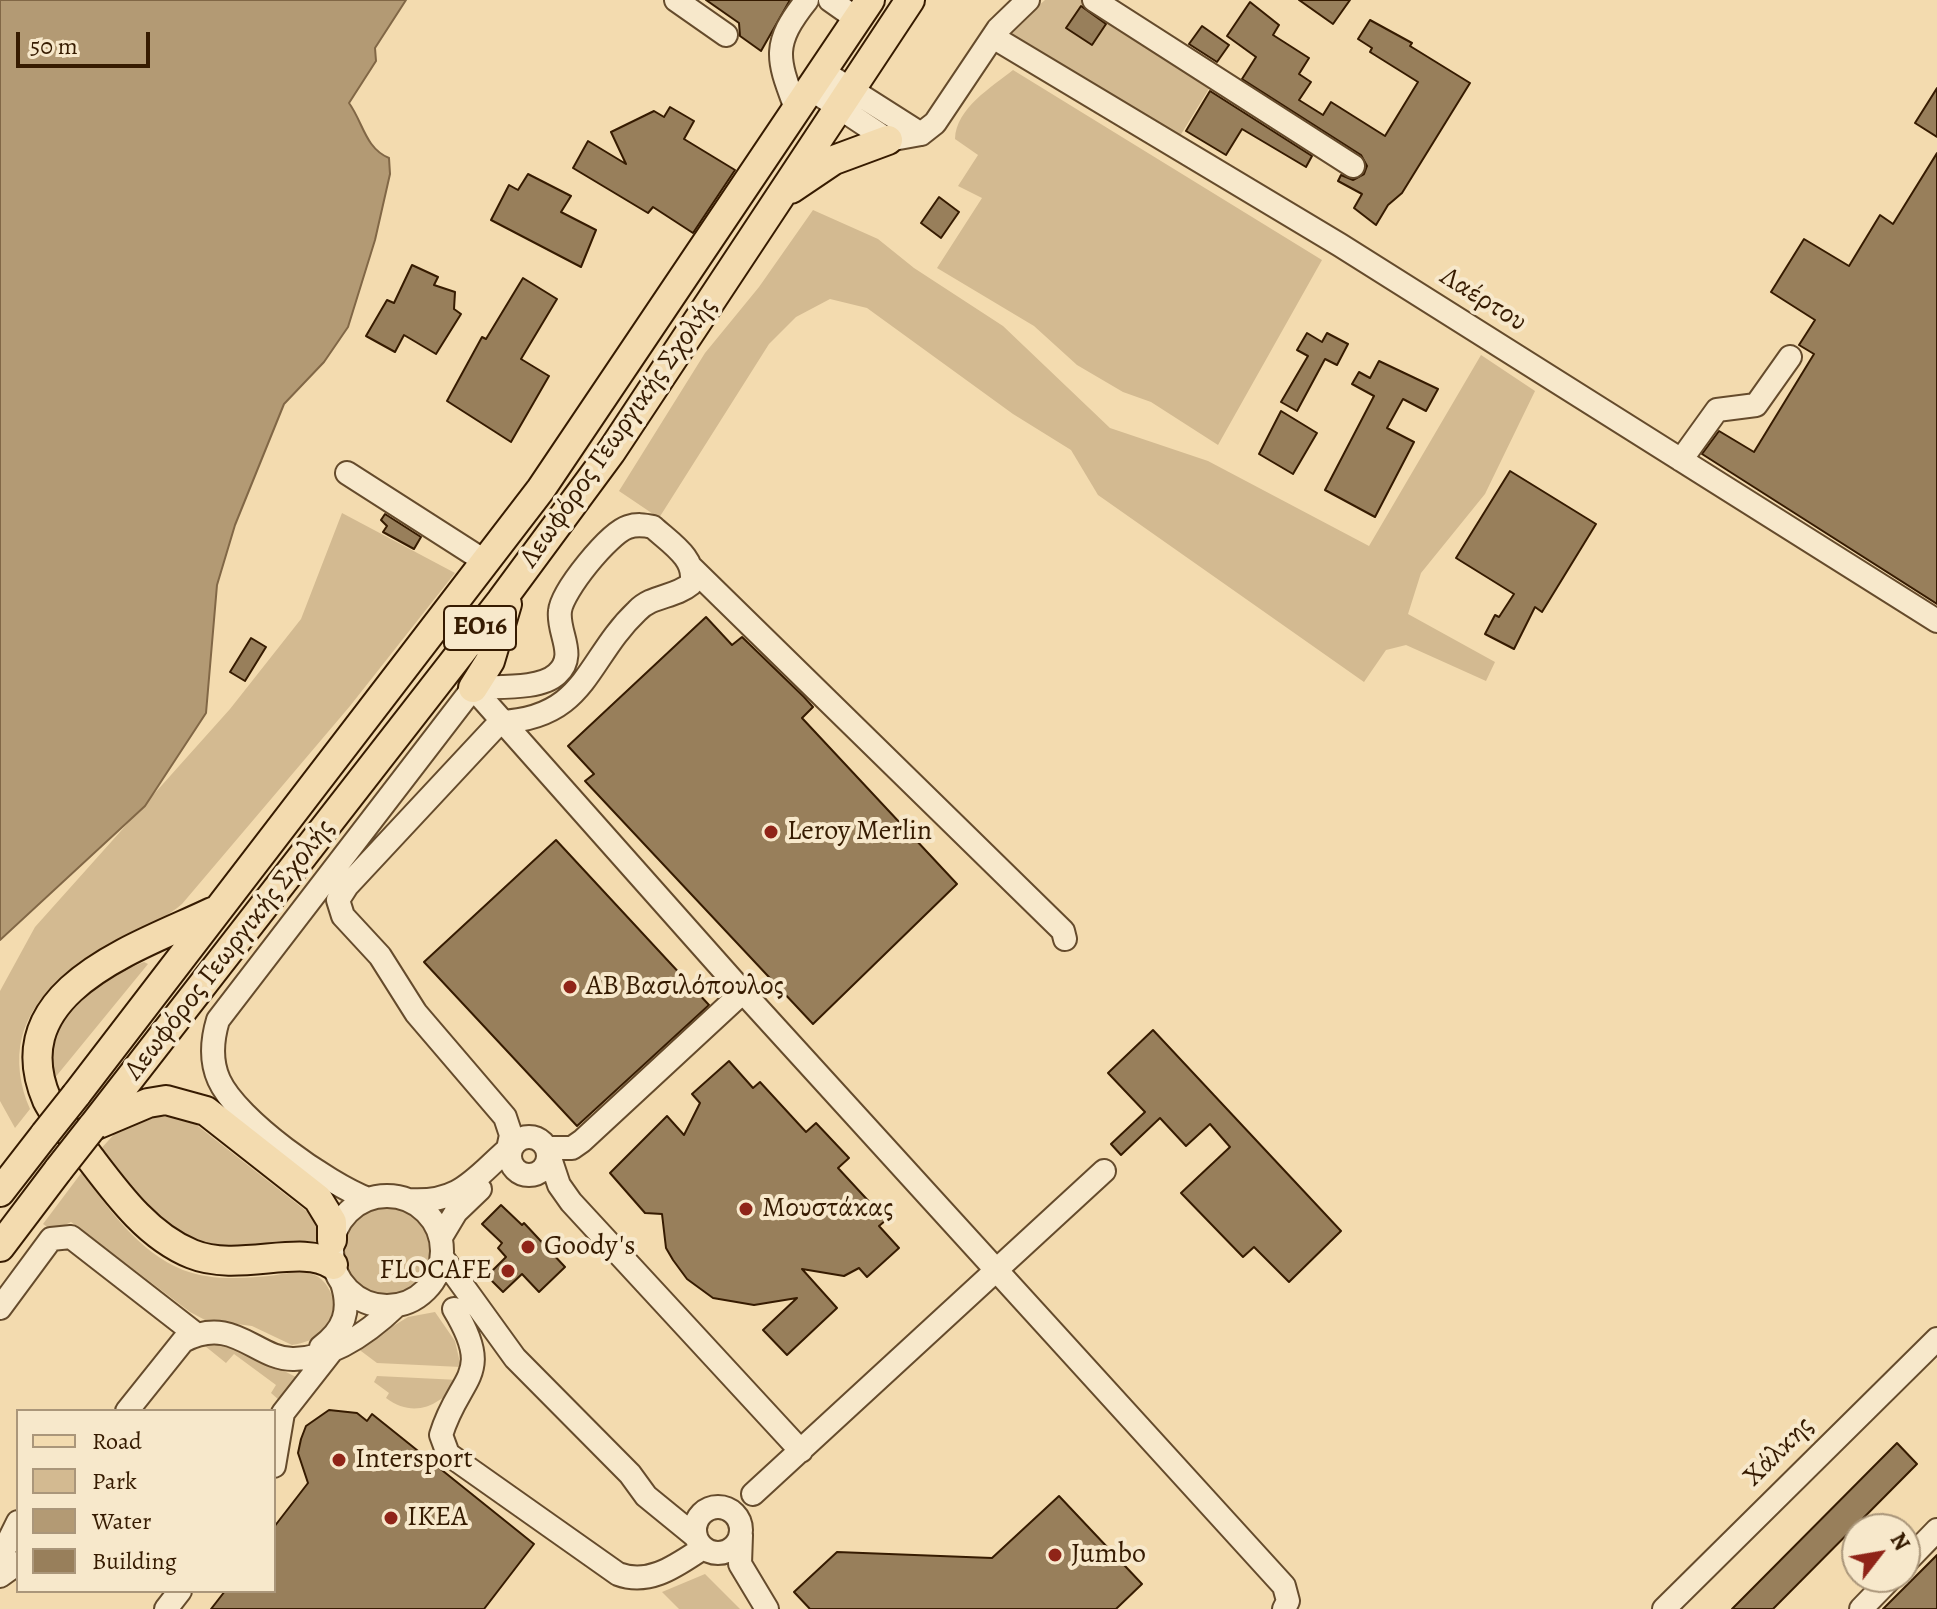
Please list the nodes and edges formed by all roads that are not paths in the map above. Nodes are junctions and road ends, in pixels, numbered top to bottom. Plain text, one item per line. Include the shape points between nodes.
1 (676, 0) edge
2 (807, 0) edge
3 (830, 0) edge
4 (910, 0) edge
5 (1028, 0) edge
6 (1094, 0) edge
7 (864, 10) edge
8 (726, 35) dead end
9 (993, 37) junction
10 (810, 91) junction
11 (844, 98) junction
12 (921, 134) junction
13 (888, 140) junction
14 (1353, 166) dead end
15 (780, 197) junction
16 (1790, 357) dead end
17 (1681, 460) junction
18 (347, 473) dead end
19 (486, 562) junction
20 (692, 568) junction
21 (519, 577) junction
22 (1937, 621) edge
23 (473, 688) junction
24 (500, 722) junction
25 (217, 910) junction
26 (1065, 939) dead end
27 (743, 992) junction
28 (494, 1103) junction
29 (92, 1127) junction
30 (544, 1147) junction
31 (512, 1154) junction
32 (1104, 1171) dead end
33 (0, 1192) edge
34 (368, 1199) junction
35 (408, 1200) junction
36 (0, 1247) edge
37 (441, 1247) junction
38 (336, 1263) junction
39 (995, 1269) junction
40 (406, 1302) junction
41 (0, 1308) edge
42 (454, 1309) junction
43 (197, 1335) junction
44 (1937, 1339) edge
45 (334, 1348) junction
46 (310, 1355) junction
47 (515, 1358) junction
48 (129, 1409) edge
49 (801, 1451) junction
50 (276, 1454) edge
51 (630, 1474) junction
52 (729, 1517) junction
53 (16, 1526) edge
54 (1937, 1530) edge
55 (705, 1545) junction
56 (1921, 1546) edge
57 (0, 1558) edge
58 (178, 1593) edge
59 (1876, 1593) edge
60 (166, 1609) edge
61 (767, 1609) edge
62 (1284, 1609) edge
63 (1664, 1609) edge
64 (1861, 1609) edge

1 - 8 street
2 - 10 street via 779,46 780,70
3 - 7 street
4 - 11 main road, Λεωφόρος Γεωργικής Σχολής / ΕΟ16
5 - 9 street
6 - 14 street
7 - 10 main road, Λεωφόρος Γεωργικής Σχολής / ΕΟ16
9 - 12 street via 935,123
9 - 17 street, Λαέρτου via 1340,245
10 - 11 street
10 - 19 main road, Λεωφόρος Γεωργικής Σχολής / ΕΟ16 via 604,399
11 - 12 street
11 - 13 street
11 - 15 main road, Λεωφόρος Γεωργικής Σχολής / ΕΟ16
12 - 13 street
13 - 15 main road via 834,160
15 - 21 main road, Λεωφόρος Γεωργικής Σχολής / ΕΟ16 via 611,452
16 - 17 street via 1756,405 1717,410
17 - 22 street, Λαέρτου
18 - 19 street
19 - 25 main road, Λεωφόρος Γεωργικής Σχολής / ΕΟ16
20 - 23 street via 653,527 617,533 559,609 567,649 561,671 550,680
20 - 24 street via 691,584 650,600 635,612 592,673 562,702 528,721
20 - 26 street via 1063,931
21 - 23 main road via 490,661
21 - 29 main road, Λεωφόρος Γεωργικής Σχολής / ΕΟ16
23 - 24 street
23 - 34 street via 218,1020 212,1038 219,1080 239,1107 324,1178
24 - 27 street
24 - 28 street via 338,900 343,916 380,956 416,1013
25 - 33 main road, Λεωφόρος Γεωργικής Σχολής / ΕΟ16, bridge
25 - 38 main road via 88,973 57,999 37,1045 45,1094 155,1234 223,1262 315,1255
27 - 30 street via 582,1141 572,1148
27 - 39 street
28 - 30 street via 514,1112
28 - 31 street via 510,1129
29 - 36 main road, ΕΟ16, bridge
29 - 38 main road via 166,1100 206,1111 318,1199 332,1222
30 - 31 street via 524,1137
30 - 31 street via 540,1172 527,1175
30 - 49 street via 571,1202
31 - 35 street via 445,1199
31 - 37 street via 456,1212
32 - 39 street
34 - 35 street via 382,1195
34 - 38 street via 345,1214
35 - 37 street via 429,1215
37 - 40 street via 428,1289
37 - 47 street
38 - 40 street via 372,1305
38 - 46 street via 346,1297 345,1321
39 - 49 street
39 - 62 street via 1284,1586
40 - 42 street via 433,1300
40 - 45 street
41 - 43 street via 51,1239 71,1237
42 - 47 street
42 - 55 street via 468,1332 474,1363 441,1435 448,1454 629,1578 652,1577
43 - 46 street via 228,1334 294,1359
43 - 48 street via 183,1341
44 - 63 street, Χάλκης
45 - 46 street
45 - 50 street via 283,1413
47 - 51 street
49 - 52 street
51 - 52 street via 675,1504
51 - 55 street via 646,1496
52 - 55 street via 734,1547
52 - 55 street via 700,1515
52 - 61 street via 740,1564
53 - 57 street
54 - 56 street
55 - 61 street via 738,1586
58 - 60 street
59 - 64 street

